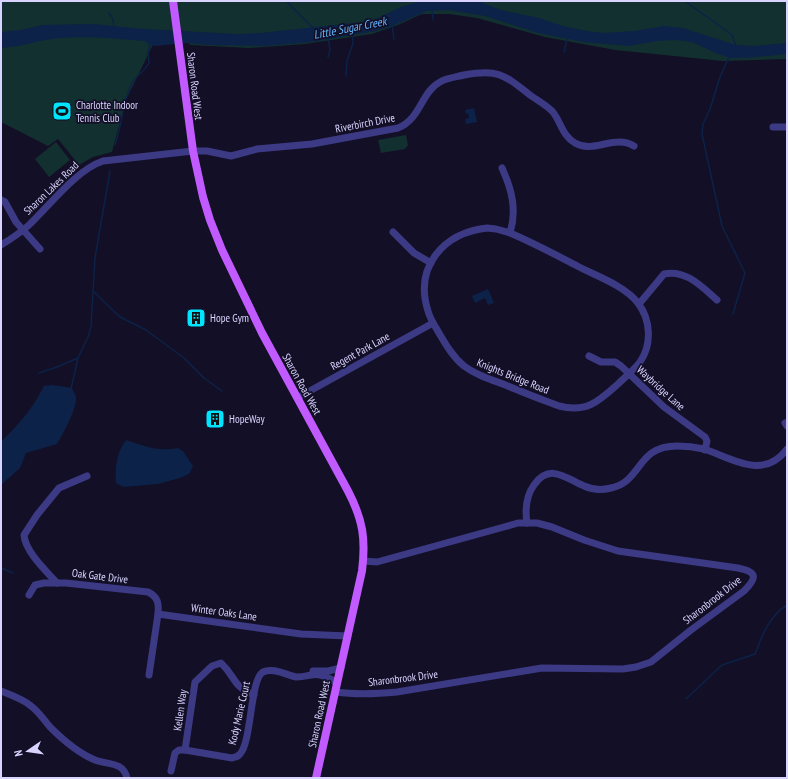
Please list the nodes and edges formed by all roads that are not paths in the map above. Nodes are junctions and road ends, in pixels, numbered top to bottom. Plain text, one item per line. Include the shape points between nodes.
1 (173, 1) edge
2 (773, 127) dead end
3 (787, 127) edge
4 (634, 146) dead end
5 (192, 151) junction
6 (502, 168) dead end
7 (1, 200) edge
8 (23, 230) junction
9 (393, 232) dead end
10 (510, 233) junction
11 (1, 245) edge
12 (40, 249) dead end
13 (431, 263) junction
14 (717, 300) dead end
15 (639, 304) junction
16 (433, 324) junction
17 (589, 356) dead end
18 (629, 373) junction
19 (297, 398) junction
20 (787, 449) edge
21 (705, 450) junction
22 (87, 476) dead end
23 (527, 522) junction
24 (364, 561) junction
25 (57, 583) junction
26 (29, 595) dead end
27 (158, 614) junction
28 (348, 636) junction
29 (341, 668) junction
30 (319, 673) junction
31 (149, 675) dead end
32 (337, 683) junction
33 (1, 691) edge
34 (336, 692) junction
35 (254, 695) junction
36 (185, 750) junction
37 (171, 771) dead end
38 (127, 778) edge
39 (316, 778) edge

1 - 5 main road, Sharon Road West
2 - 3 street
4 - 5 street, Riverbirch Drive via 620,141 589,146 578,144 564,132 548,108 510,80 484,72 439,82 408,123 398,128 312,144 257,149 231,156
5 - 8 street, Sharon Lakes Road via 103,161 91,166
5 - 19 main road, Sharon Road West via 203,197 222,250
6 - 10 street via 513,201 514,216
7 - 8 street via 5,202
8 - 11 street, Sharon Lakes Road
8 - 12 street
9 - 13 street via 414,253
10 - 13 street, Knights Bridge Road via 487,228 464,233 443,246
10 - 15 street, Knights Bridge Road via 624,290
13 - 16 street, Knights Bridge Road via 427,272 425,292
14 - 15 street via 687,276 670,273 664,274
15 - 18 street, Knights Bridge Road via 648,324 648,339 644,355
16 - 18 street, Knights Bridge Road via 449,350 471,371 559,406 575,409 591,405
16 - 19 street, Regent Park Lane
17 - 18 street, Waybridge Lane via 602,362 615,362
18 - 21 street, Waybridge Lane via 674,415 705,437
19 - 24 main road, Sharon Road West via 354,503 361,522
20 - 21 street via 779,458 760,465 736,462
21 - 23 street via 690,446 659,449 644,459 628,481 603,490 591,488 559,474 544,475 530,492 526,507
22 - 25 street via 59,488 24,535 31,553
23 - 24 street, Sharonbrook Drive via 377,562
23 - 34 street, Sharonbrook Drive via 547,525 618,551 749,570 753,574 753,581 744,591 656,659 636,667 542,668 397,692
24 - 28 main road, Sharon Road West
25 - 26 street, Oak Gate Drive via 35,586
25 - 27 street, Oak Gate Drive via 148,592 157,599
27 - 28 street, Winter Oaks Lane via 301,634
27 - 31 street
28 - 29 main road, Sharon Road West
29 - 30 street, Kody Marie Court
29 - 32 main road, Sharon Road West
30 - 32 street, Kody Marie Court
30 - 35 street, Kody Marie Court via 300,677 274,671 264,672 259,677
32 - 34 main road, Sharon Road West
33 - 38 street via 30,705 58,734 87,756 120,766
34 - 39 main road, Sharon Road West
35 - 36 street, Kody Marie Court via 241,754 232,758
35 - 36 street, Kellen Way via 237,685 221,663 212,666 195,682
36 - 37 street via 175,753

